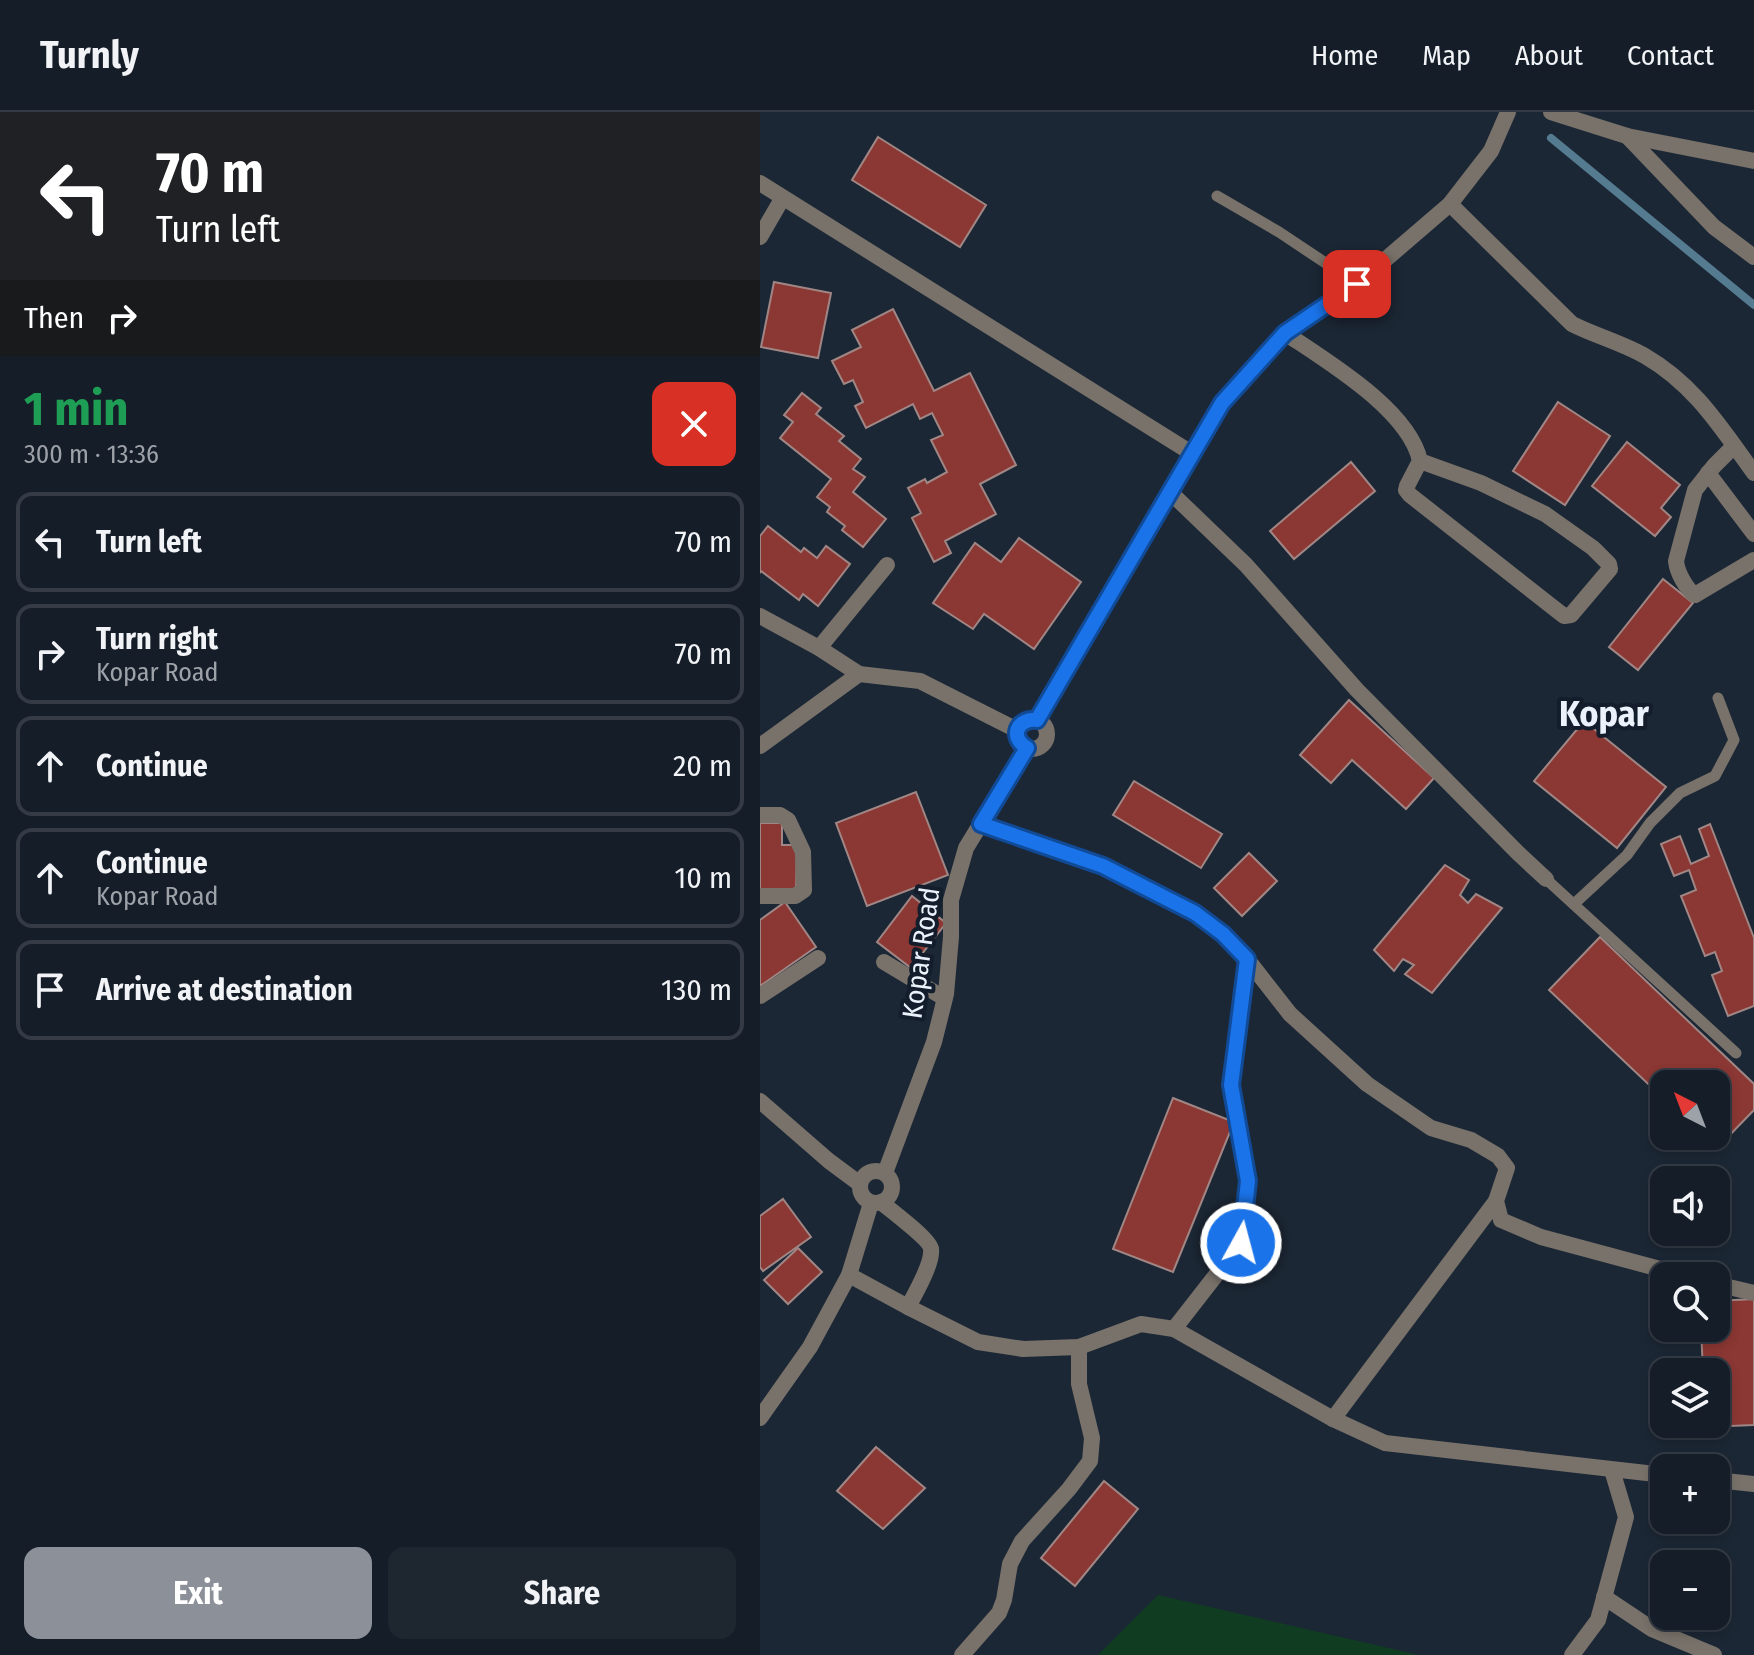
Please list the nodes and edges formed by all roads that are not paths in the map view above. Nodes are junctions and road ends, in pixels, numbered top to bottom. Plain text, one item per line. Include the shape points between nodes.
1 (1508, 112) edge
2 (1551, 112) edge
3 (1627, 136) junction
4 (1754, 161) edge
5 (760, 183) edge
6 (1217, 196) dead end
7 (782, 199) junction
8 (1450, 204) junction
9 (760, 237) edge
10 (1754, 257) edge
11 (1357, 284) junction
12 (1285, 333) junction
13 (1734, 446) junction
14 (1193, 454) junction
15 (1420, 461) junction
16 (1708, 473) junction
17 (1754, 473) edge
18 (1171, 493) junction
19 (1754, 534) edge
20 (1754, 560) edge
21 (887, 565) dead end
22 (760, 616) edge
23 (819, 648) junction
24 (859, 674) junction
25 (1718, 698) dead end
26 (1037, 720) junction
27 (1017, 730) junction
28 (760, 746) edge
29 (1027, 748) junction
30 (760, 815) edge
31 (981, 824) junction
32 (1546, 879) joint
33 (760, 896) edge
34 (1574, 904) junction
35 (818, 958) dead end
36 (1247, 959) junction
37 (884, 962) dead end
38 (760, 996) edge
39 (944, 998) junction
40 (1736, 1053) dead end
41 (760, 1101) edge
42 (885, 1173) junction
43 (860, 1184) junction
44 (1496, 1201) junction
45 (876, 1202) junction
46 (1650, 1266) edge
47 (849, 1275) junction
48 (1730, 1287) edge
49 (1754, 1293) edge
50 (908, 1307) junction
51 (1174, 1329) junction
52 (1079, 1347) junction
53 (760, 1418) edge
54 (1333, 1419) junction
55 (1612, 1470) junction
56 (1650, 1474) edge
57 (1730, 1481) edge
58 (1754, 1484) edge
59 (1604, 1597) junction
60 (962, 1655) edge
61 (1572, 1655) edge
62 (1714, 1655) edge

1 - 8 street via 1491,151
2 - 3 street
3 - 4 street
3 - 10 street via 1714,227
5 - 7 street
6 - 11 lane
7 - 9 street
7 - 14 street
8 - 11 street
8 - 13 street via 1572,324 1620,343 1679,378
11 - 12 street
12 - 14 street via 1222,403
12 - 15 street via 1391,411 1417,447
13 - 16 street
13 - 17 street
14 - 18 street
15 - 15 street via 1407,486 1410,495 1564,616 1571,615 1610,569 1593,548 1545,514
16 - 19 street
16 - 20 street via 1693,495 1676,567 1695,595
18 - 26 street
18 - 32 street
21 - 23 street
22 - 23 street
23 - 24 street
24 - 27 street via 920,681
24 - 28 street
25 - 34 lane via 1734,740 1715,776 1680,793 1627,855
26 - 27 street via 1028,720
26 - 29 street via 1047,731 1045,741
27 - 29 street via 1020,744
29 - 31 street, Kopar Road
30 - 33 street via 788,820 803,852 804,884 795,896
31 - 36 street via 1103,866 1182,906 1223,934
31 - 39 street, Kopar Road via 966,848 951,900
32 - 34 lane
34 - 40 lane
35 - 38 street
36 - 44 street via 1290,1014 1367,1084 1431,1128 1471,1140 1498,1156 1507,1168
36 - 51 street via 1231,1085 1248,1181 1241,1243
37 - 39 street
39 - 42 street, Kopar Road via 934,1042
41 - 43 street
42 - 43 street via 870,1172
42 - 45 street via 890,1196
43 - 45 street via 862,1196
44 - 46 street via 1501,1220 1541,1237
44 - 54 street
45 - 47 street
45 - 50 street via 926,1239 931,1249
47 - 50 street
47 - 53 street via 810,1347
48 - 49 street
50 - 52 street via 978,1342 1023,1349
51 - 52 street via 1141,1324
51 - 54 street
52 - 60 street via 1079,1384 1092,1438 1090,1461 1022,1541 1010,1564 999,1613
54 - 55 street via 1385,1443
55 - 56 street
55 - 59 street via 1626,1517
57 - 58 street
59 - 61 street via 1598,1620
59 - 62 street via 1652,1629

